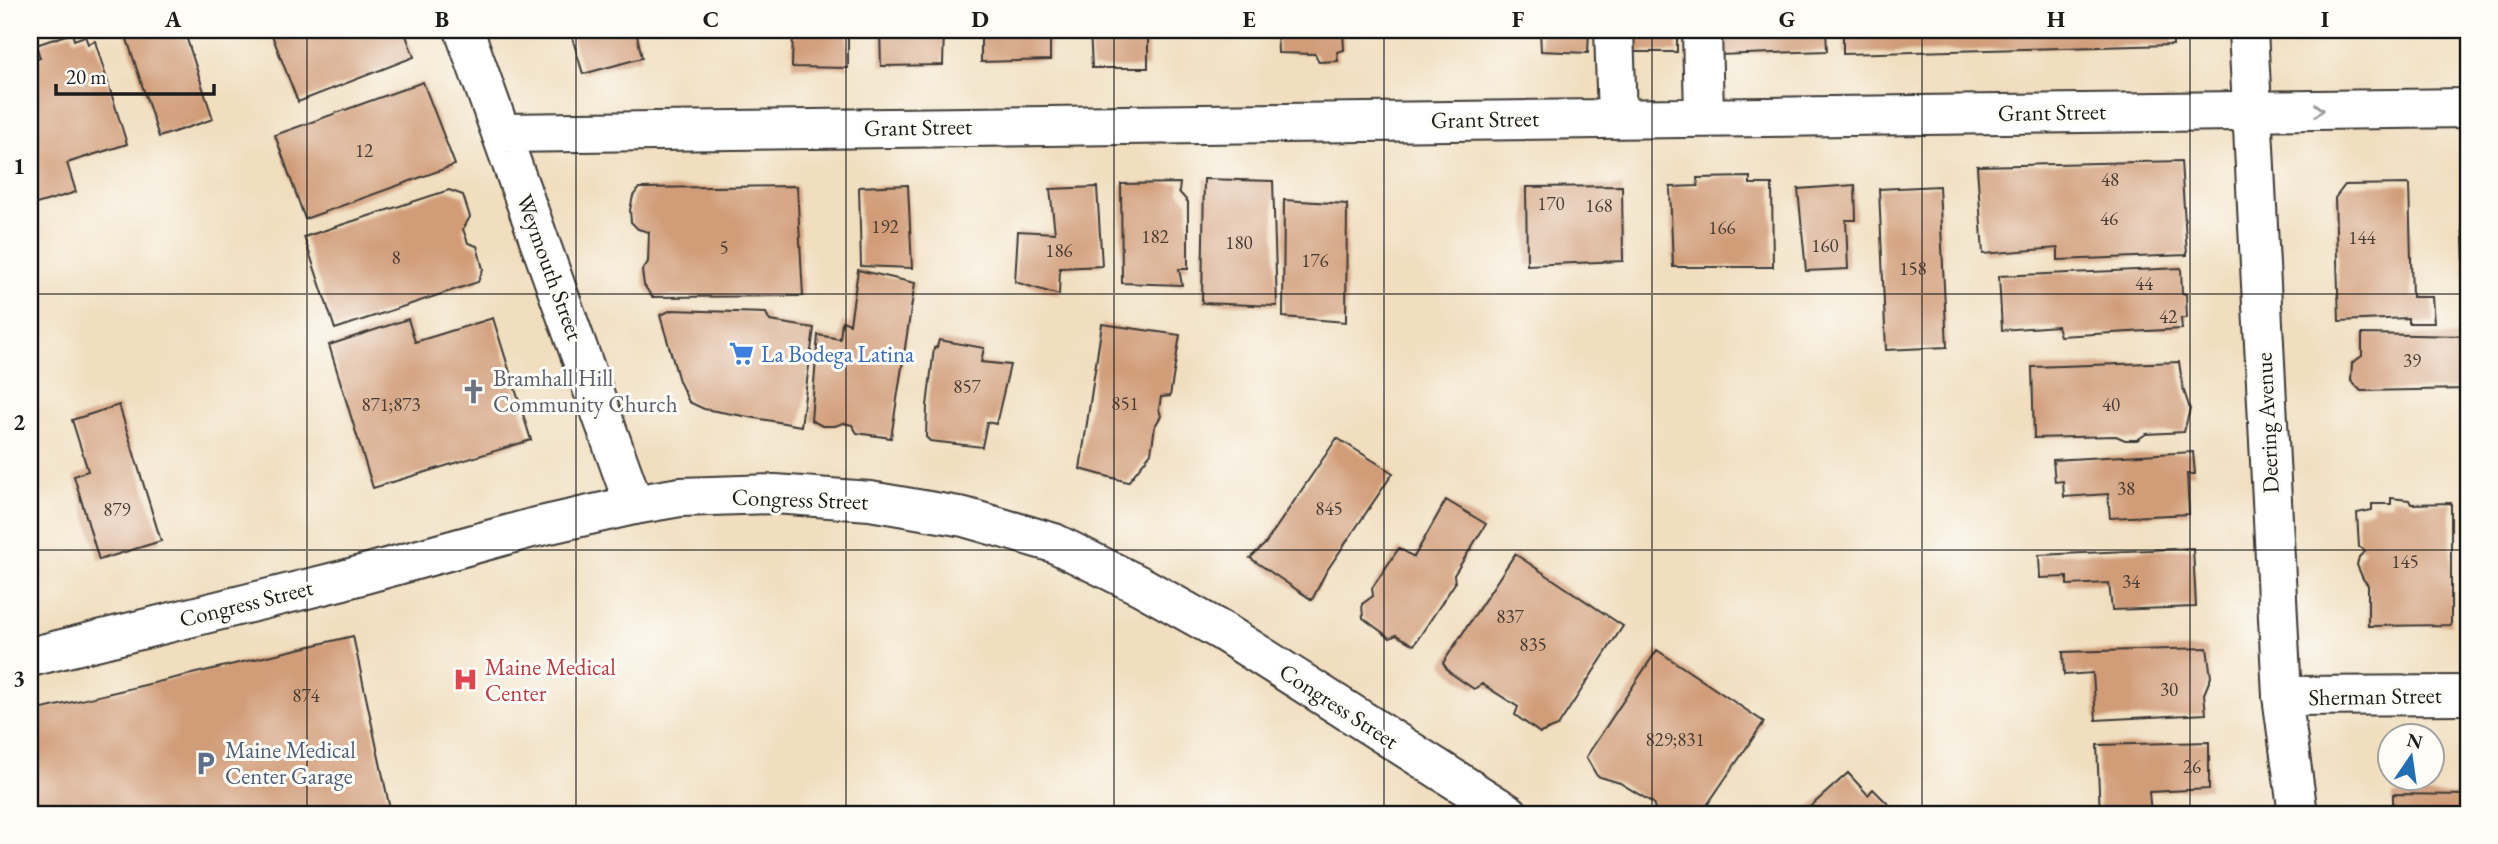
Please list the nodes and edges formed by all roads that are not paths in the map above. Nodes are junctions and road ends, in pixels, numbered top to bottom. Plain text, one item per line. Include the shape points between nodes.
1 (464, 30) edge
2 (1614, 30) edge
3 (1702, 30) edge
4 (2248, 30) edge
5 (2468, 108) edge
6 (2251, 111) junction
7 (1704, 116) junction
8 (1617, 117) junction
9 (502, 132) junction
10 (634, 505) junction
11 (30, 657) edge
12 (2468, 695) edge
13 (2282, 696) junction
14 (1508, 814) edge
15 (2298, 814) edge

1 - 9 street, Weymouth Street
2 - 8 street
3 - 7 street
4 - 6 street, Deering Avenue
6 -> 5 street, Grant Street
6 - 7 street, Grant Street
6 - 13 street, Deering Avenue
7 - 8 street, Grant Street
8 - 9 street, Grant Street
9 - 10 street, Weymouth Street
10 - 11 street, Congress Street via 532,527
10 - 14 street, Congress Street via 680,497 775,494 870,501 964,517 1054,543 1225,633
12 - 13 street, Sherman Street
13 - 15 street, Deering Avenue

